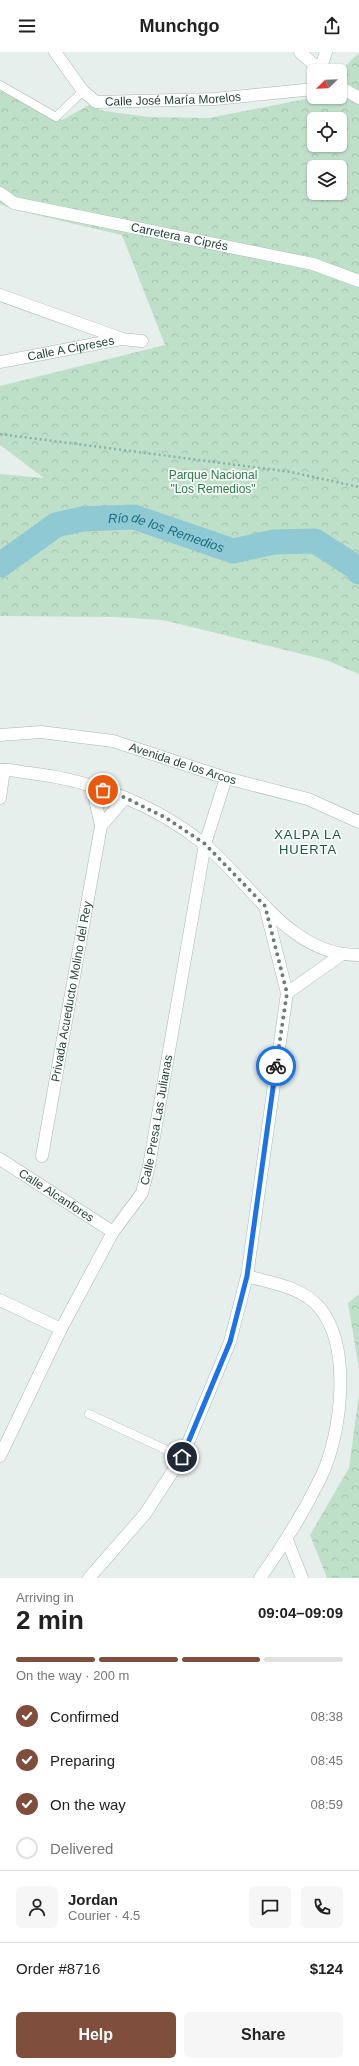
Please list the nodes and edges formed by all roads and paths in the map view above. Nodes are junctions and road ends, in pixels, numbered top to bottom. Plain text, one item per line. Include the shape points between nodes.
1 (55, 52) edge
2 (300, 52) edge
3 (326, 52) edge
4 (314, 64) edge
5 (323, 64) edge
6 (0, 85) edge
7 (307, 90) edge
8 (83, 91) junction
9 (347, 91) edge
10 (359, 98) edge
11 (0, 194) edge
12 (359, 281) edge
13 (0, 295) edge
14 (121, 339) junction
15 (142, 341) dead end
16 (0, 362) edge
17 (0, 434) edge
18 (359, 487) edge
19 (0, 735) edge
20 (2, 770) edge
21 (226, 778) junction
22 (92, 786) junction
23 (0, 798) edge
24 (126, 798) junction
25 (359, 822) edge
26 (101, 826) junction
27 (205, 844) junction
28 (265, 906) junction
29 (341, 955) junction
30 (359, 955) edge
31 (287, 993) junction
32 (42, 1156) dead end
33 (0, 1159) edge
34 (113, 1232) junction
35 (247, 1276) junction
36 (0, 1300) edge
37 (61, 1329) junction
38 (89, 1414) dead end
39 (0, 1456) edge
40 (182, 1457) junction
41 (287, 1540) junction
42 (89, 1578) edge
43 (260, 1578) edge
44 (302, 1578) edge

1 - 8 street, Calle José María Morelos
2 - 4 street
3 - 5 street
6 - 8 lane via 56,117
7 - 8 street, Calle José María Morelos via 215,99 96,102
9 - 10 street
11 - 12 street, Carretera a Ciprés via 14,203 313,264
13 - 14 street
14 - 15 street, Calle A Cipreses
14 - 16 street, Calle A Cipreses
17 - 18 path via 291,472
19 - 21 street, Avenida de los Arcos via 41,732 113,741
20 - 22 street via 46,774
20 - 23 street
21 - 25 street, Avenida de los Arcos via 308,799
21 - 27 street, Calle Presa Las Julianas
22 - 24 street
22 - 26 street, Privada Acueducto Molino del Rey
24 - 26 street
24 - 27 street via 166,818
26 - 32 street, Privada Acueducto Molino del Rey
27 - 28 street
27 - 34 street, Calle Presa Las Julianas via 149,1166 142,1193
28 - 29 street via 305,940
28 - 31 street
29 - 30 street
29 - 31 street
31 - 35 street
33 - 34 street, Calle Alcanfores
34 - 37 street, Calle Presa Las Julianas
35 - 40 street via 230,1342
35 - 41 street via 297,1291 318,1307 332,1330 340,1357 340,1393 335,1432 322,1475
36 - 37 street
37 - 39 street, Calle Presa Las Julianas
38 - 40 lane
40 - 42 street via 145,1514
41 - 43 street
41 - 44 street

